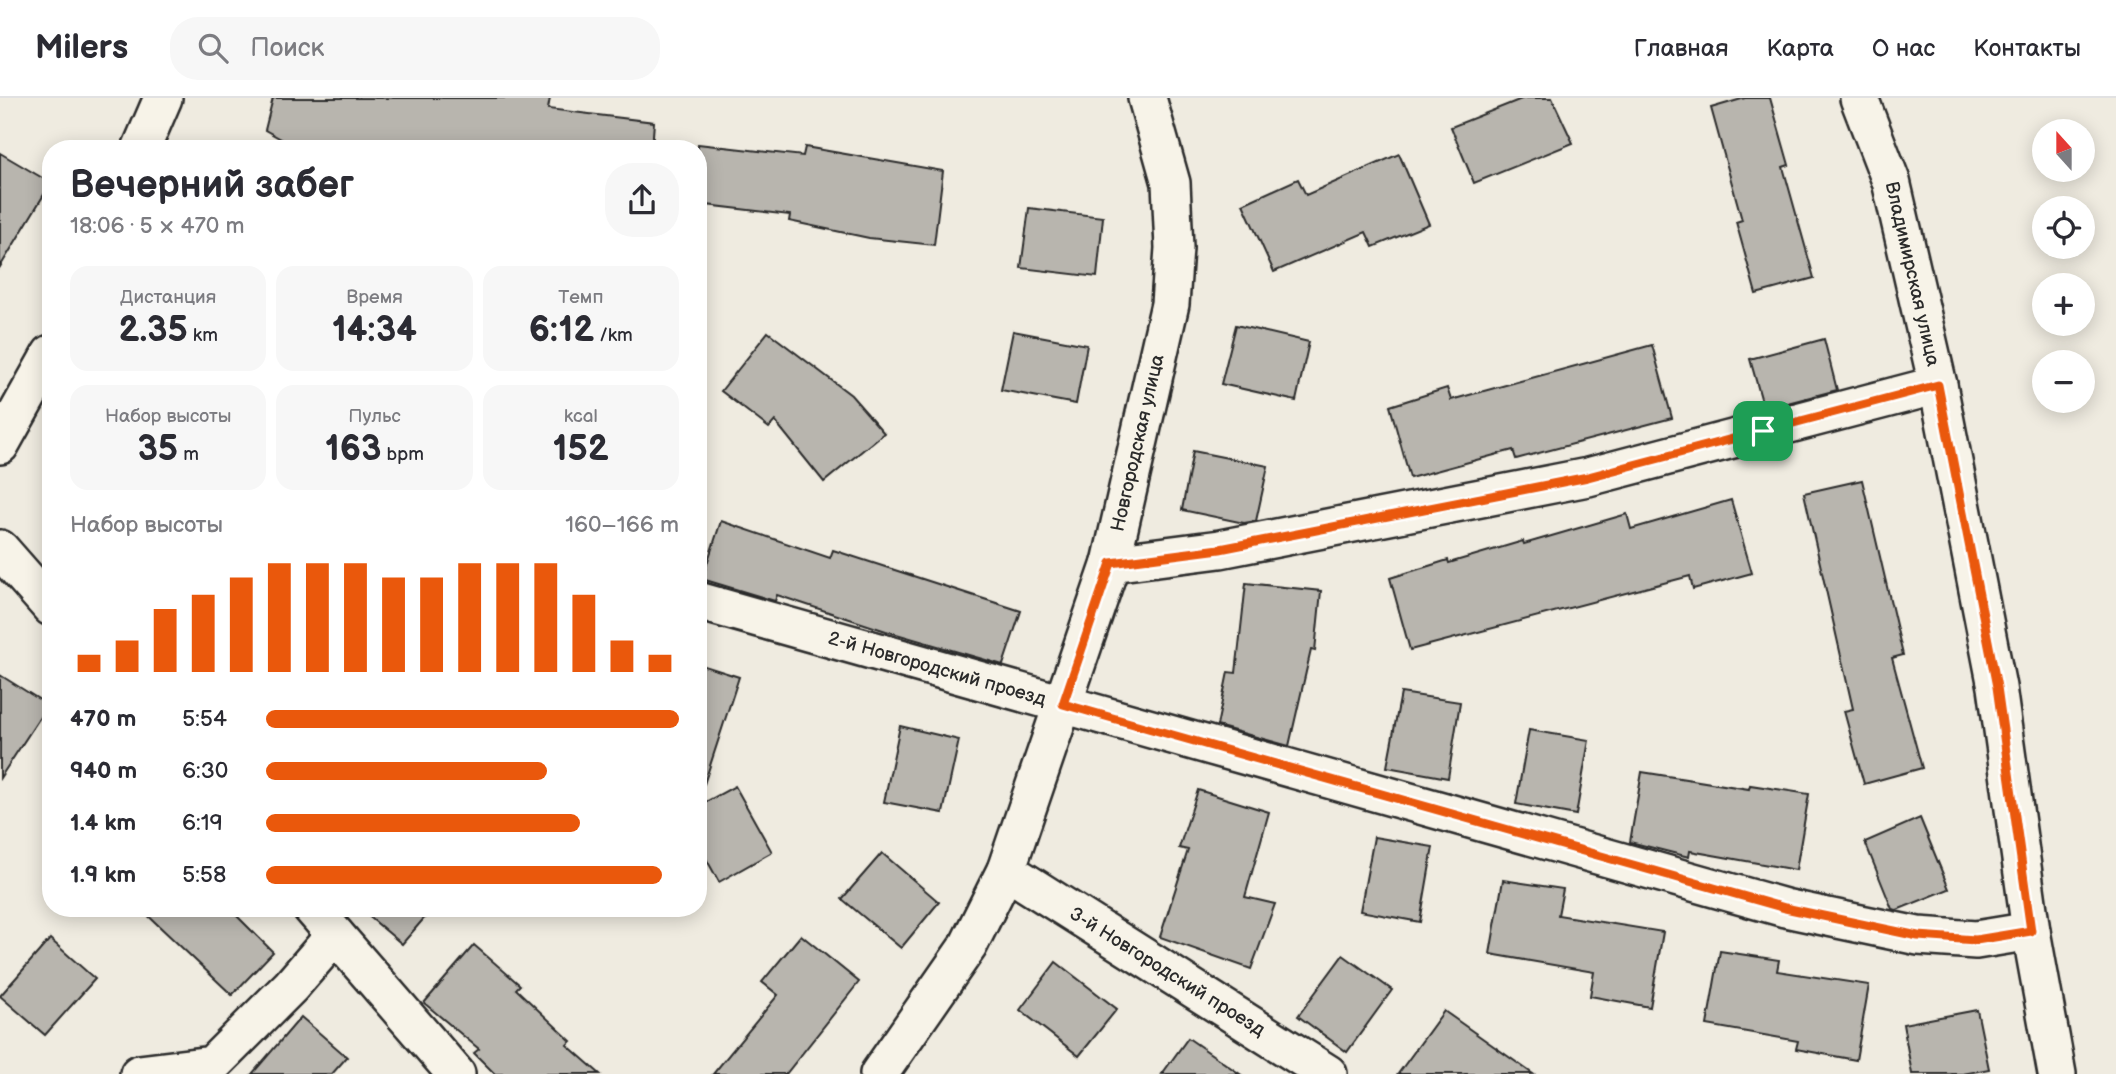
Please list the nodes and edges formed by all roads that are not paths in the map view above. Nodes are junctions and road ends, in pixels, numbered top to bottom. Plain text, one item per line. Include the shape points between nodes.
1 (163, 98) edge
2 (1147, 98) edge
3 (1859, 98) edge
4 (145, 140) edge
5 (42, 378) edge
6 (1938, 385) junction
7 (0, 445) edge
8 (0, 549) edge
9 (1111, 563) junction
10 (42, 597) edge
11 (707, 604) edge
12 (1063, 704) junction
13 (1006, 870) junction
14 (324, 922) edge
15 (2031, 931) junction
16 (139, 1074) edge
17 (456, 1074) edge
18 (879, 1074) edge
19 (1328, 1074) edge
20 (2056, 1074) edge

1 - 4 street
2 - 9 street, Новгородская улица via 1171,183 1174,248 1170,304
3 - 6 street, Владимирская улица via 1891,181
5 - 7 street
6 - 9 street via 1588,477 1220,549
6 - 15 street, Владимирская улица via 1997,687
8 - 10 street
9 - 12 street, Новгородская улица
11 - 12 street, 2-й Новгородский проезд
12 - 13 street, Новгородская улица
12 - 15 street, 2-й Новгородский проезд via 1785,908 1918,936 1976,940
13 - 18 street, Новгородская улица via 968,946
13 - 19 street, 3-й Новгородский проезд
14 - 16 street via 291,986 212,1065
14 - 17 street
15 - 20 street, Владимирская улица

